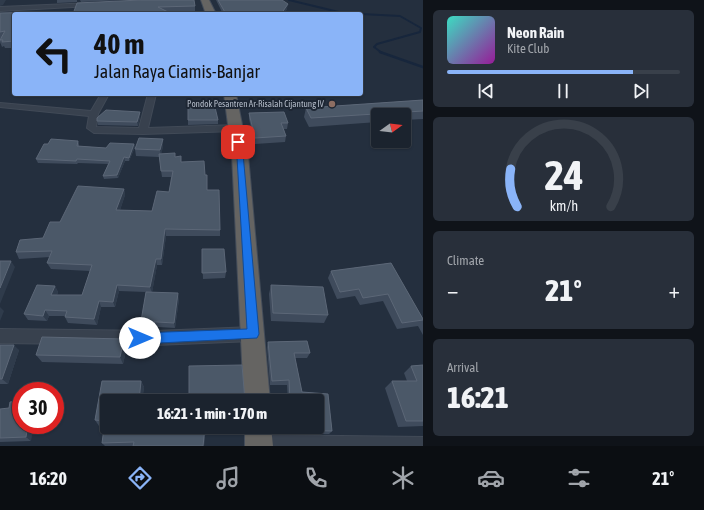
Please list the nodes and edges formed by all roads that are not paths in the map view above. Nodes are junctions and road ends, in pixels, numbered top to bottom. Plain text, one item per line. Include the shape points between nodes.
1 (8, 0) edge
2 (205, 0) edge
3 (98, 4) edge
4 (0, 9) edge
5 (210, 12) edge
6 (104, 96) edge
7 (152, 96) edge
8 (230, 96) edge
9 (0, 105) edge
10 (94, 114) junction
11 (237, 128) junction
12 (143, 131) junction
13 (253, 334) junction
14 (0, 336) edge
15 (257, 394) edge
16 (259, 439) edge
17 (423, 445) edge

1 - 4 street
2 - 5 highway
3 - 4 street
6 - 10 street
7 - 12 street
8 - 11 highway
9 - 10 street
10 - 12 street via 91,128 94,130
11 - 12 street
11 - 13 highway
13 - 14 street via 155,338
13 - 15 highway
16 - 17 street

